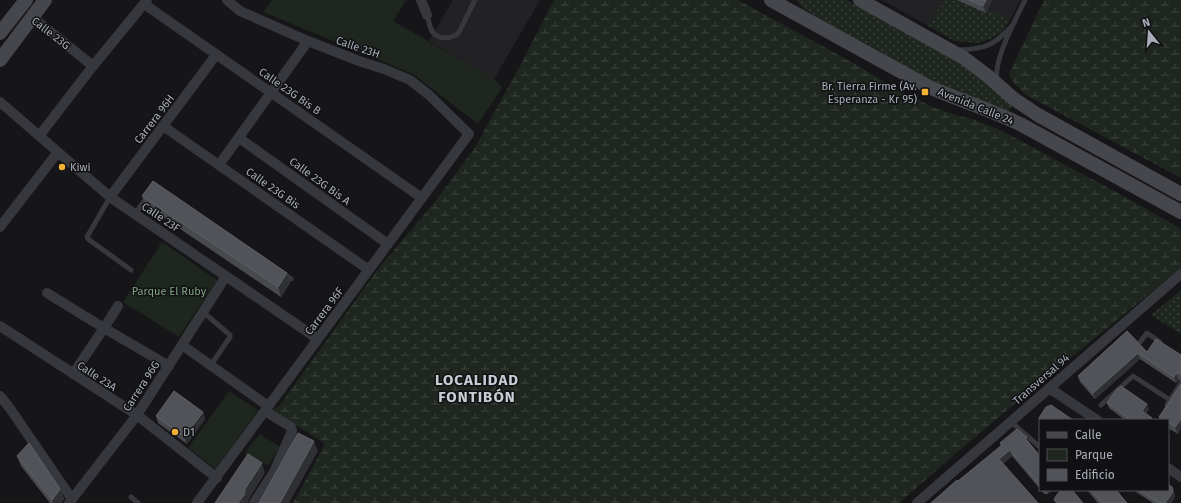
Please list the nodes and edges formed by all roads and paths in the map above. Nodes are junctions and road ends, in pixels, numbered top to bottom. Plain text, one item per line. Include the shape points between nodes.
1 (45, 0) edge
2 (421, 0) edge
3 (475, 0) edge
4 (771, 0) edge
5 (791, 0) edge
6 (860, 0) edge
7 (1026, 0) edge
8 (228, 1) edge
9 (146, 2) edge
10 (18, 3) edge
11 (427, 15) joint
12 (32, 17) junction
13 (801, 17) junction
14 (1013, 25) junction
15 (0, 33) edge
16 (308, 42) junction
17 (952, 50) junction
18 (216, 55) junction
19 (0, 60) edge
20 (93, 66) junction
21 (998, 85) junction
22 (271, 93) junction
23 (0, 102) edge
24 (163, 126) junction
25 (469, 134) joint
26 (40, 136) junction
27 (239, 138) junction
28 (58, 152) junction
29 (219, 165) junction
30 (152, 190) edge
31 (1181, 194) edge
32 (110, 197) junction
33 (422, 198) junction
34 (1181, 212) edge
35 (135, 214) junction
36 (0, 226) edge
37 (388, 244) junction
38 (131, 270) dead end
39 (278, 270) edge
40 (369, 270) junction
41 (1181, 274) edge
42 (226, 276) junction
43 (291, 279) dead end
44 (47, 293) dead end
45 (118, 306) dead end
46 (203, 312) junction
47 (104, 328) junction
48 (1, 331) edge
49 (318, 339) junction
50 (1140, 342) edge
51 (1164, 344) edge
52 (182, 345) junction
53 (211, 365) junction
54 (169, 366) junction
55 (73, 374) junction
56 (1181, 383) edge
57 (1049, 388) junction
58 (0, 396) edge
59 (1170, 400) junction
60 (1100, 405) dead end
61 (1166, 407) edge
62 (267, 408) junction
63 (137, 415) junction
64 (1096, 419) edge
65 (1011, 422) junction
66 (1039, 446) edge
67 (1169, 469) edge
68 (1181, 477) edge
69 (217, 478) junction
70 (131, 497) dead end
71 (71, 501) edge
72 (138, 503) edge
73 (197, 503) edge
74 (254, 503) edge
75 (917, 503) edge

1 - 12 main road
2 - 11 street
3 - 11 lane via 458,34 453,38 439,37 433,33
4 - 13 main road, Avenida Calle 24
5 - 13 main road
6 - 17 main road, Avenida Calle 24
7 - 14 lane
8 - 16 street, Calle 23H via 240,11
9 - 18 street, Calle 23G Bis B
9 - 20 street
10 - 12 main road, Calle 23G
10 - 15 main road
12 - 19 main road
12 - 20 street, Calle 23G
13 - 34 main road, Avenida Calle 24 via 929,87 1020,124
14 - 17 lane via 990,45
14 - 21 lane via 997,65
16 - 22 street
16 - 25 street, Calle 23H via 384,68 410,80
17 - 21 main road, Avenida Calle 24
18 - 22 street, Calle 23G Bis B
18 - 24 street, Carrera 96H
20 - 26 street
21 - 31 main road, Avenida Calle 24 via 1038,115
22 - 27 street
22 - 33 street, Calle 23G Bis B
23 - 26 street, Calle 23F
24 - 29 street, Calle 23G Bis
24 - 32 street, Carrera 96H
25 - 33 street, Carrera 96F
26 - 28 street, Calle 23F
27 - 29 street
27 - 37 street, Calle 23G Bis A
28 - 32 street, Calle 23F
28 - 36 street
29 - 40 street, Calle 23G Bis
30 - 35 lane
32 - 35 street, Calle 23F
32 - 38 lane via 87,237
33 - 37 street, Carrera 96F
35 - 42 street, Calle 23F
37 - 40 street, Carrera 96F
39 - 43 lane
40 - 49 street, Carrera 96F
41 - 57 street, Transversal 94
42 - 46 street, Carrera 96G
42 - 49 street, Calle 23F
44 - 47 street
45 - 47 street
46 - 52 street, Carrera 96G
46 - 53 lane via 230,335
47 - 54 street
47 - 55 street
48 - 55 street, Calle 23A
49 - 62 street, Carrera 96F
50 - 51 lane via 1147,333
52 - 53 street
52 - 54 street, Carrera 96G
53 - 62 street
54 - 63 street, Carrera 96G
55 - 63 street, Calle 23A
56 - 59 lane
57 - 64 street
57 - 65 street, Transversal 94
58 - 71 street
59 - 60 lane via 1133,376
59 - 61 lane
62 - 69 street, Carrera 96F
62 - 74 street via 291,427 292,431 274,472
63 - 69 street, Calle 23A
63 - 71 street, Carrera 96G
65 - 66 lane
65 - 75 street, Transversal 94
67 - 68 street
69 - 73 street, Carrera 96F
70 - 72 lane

